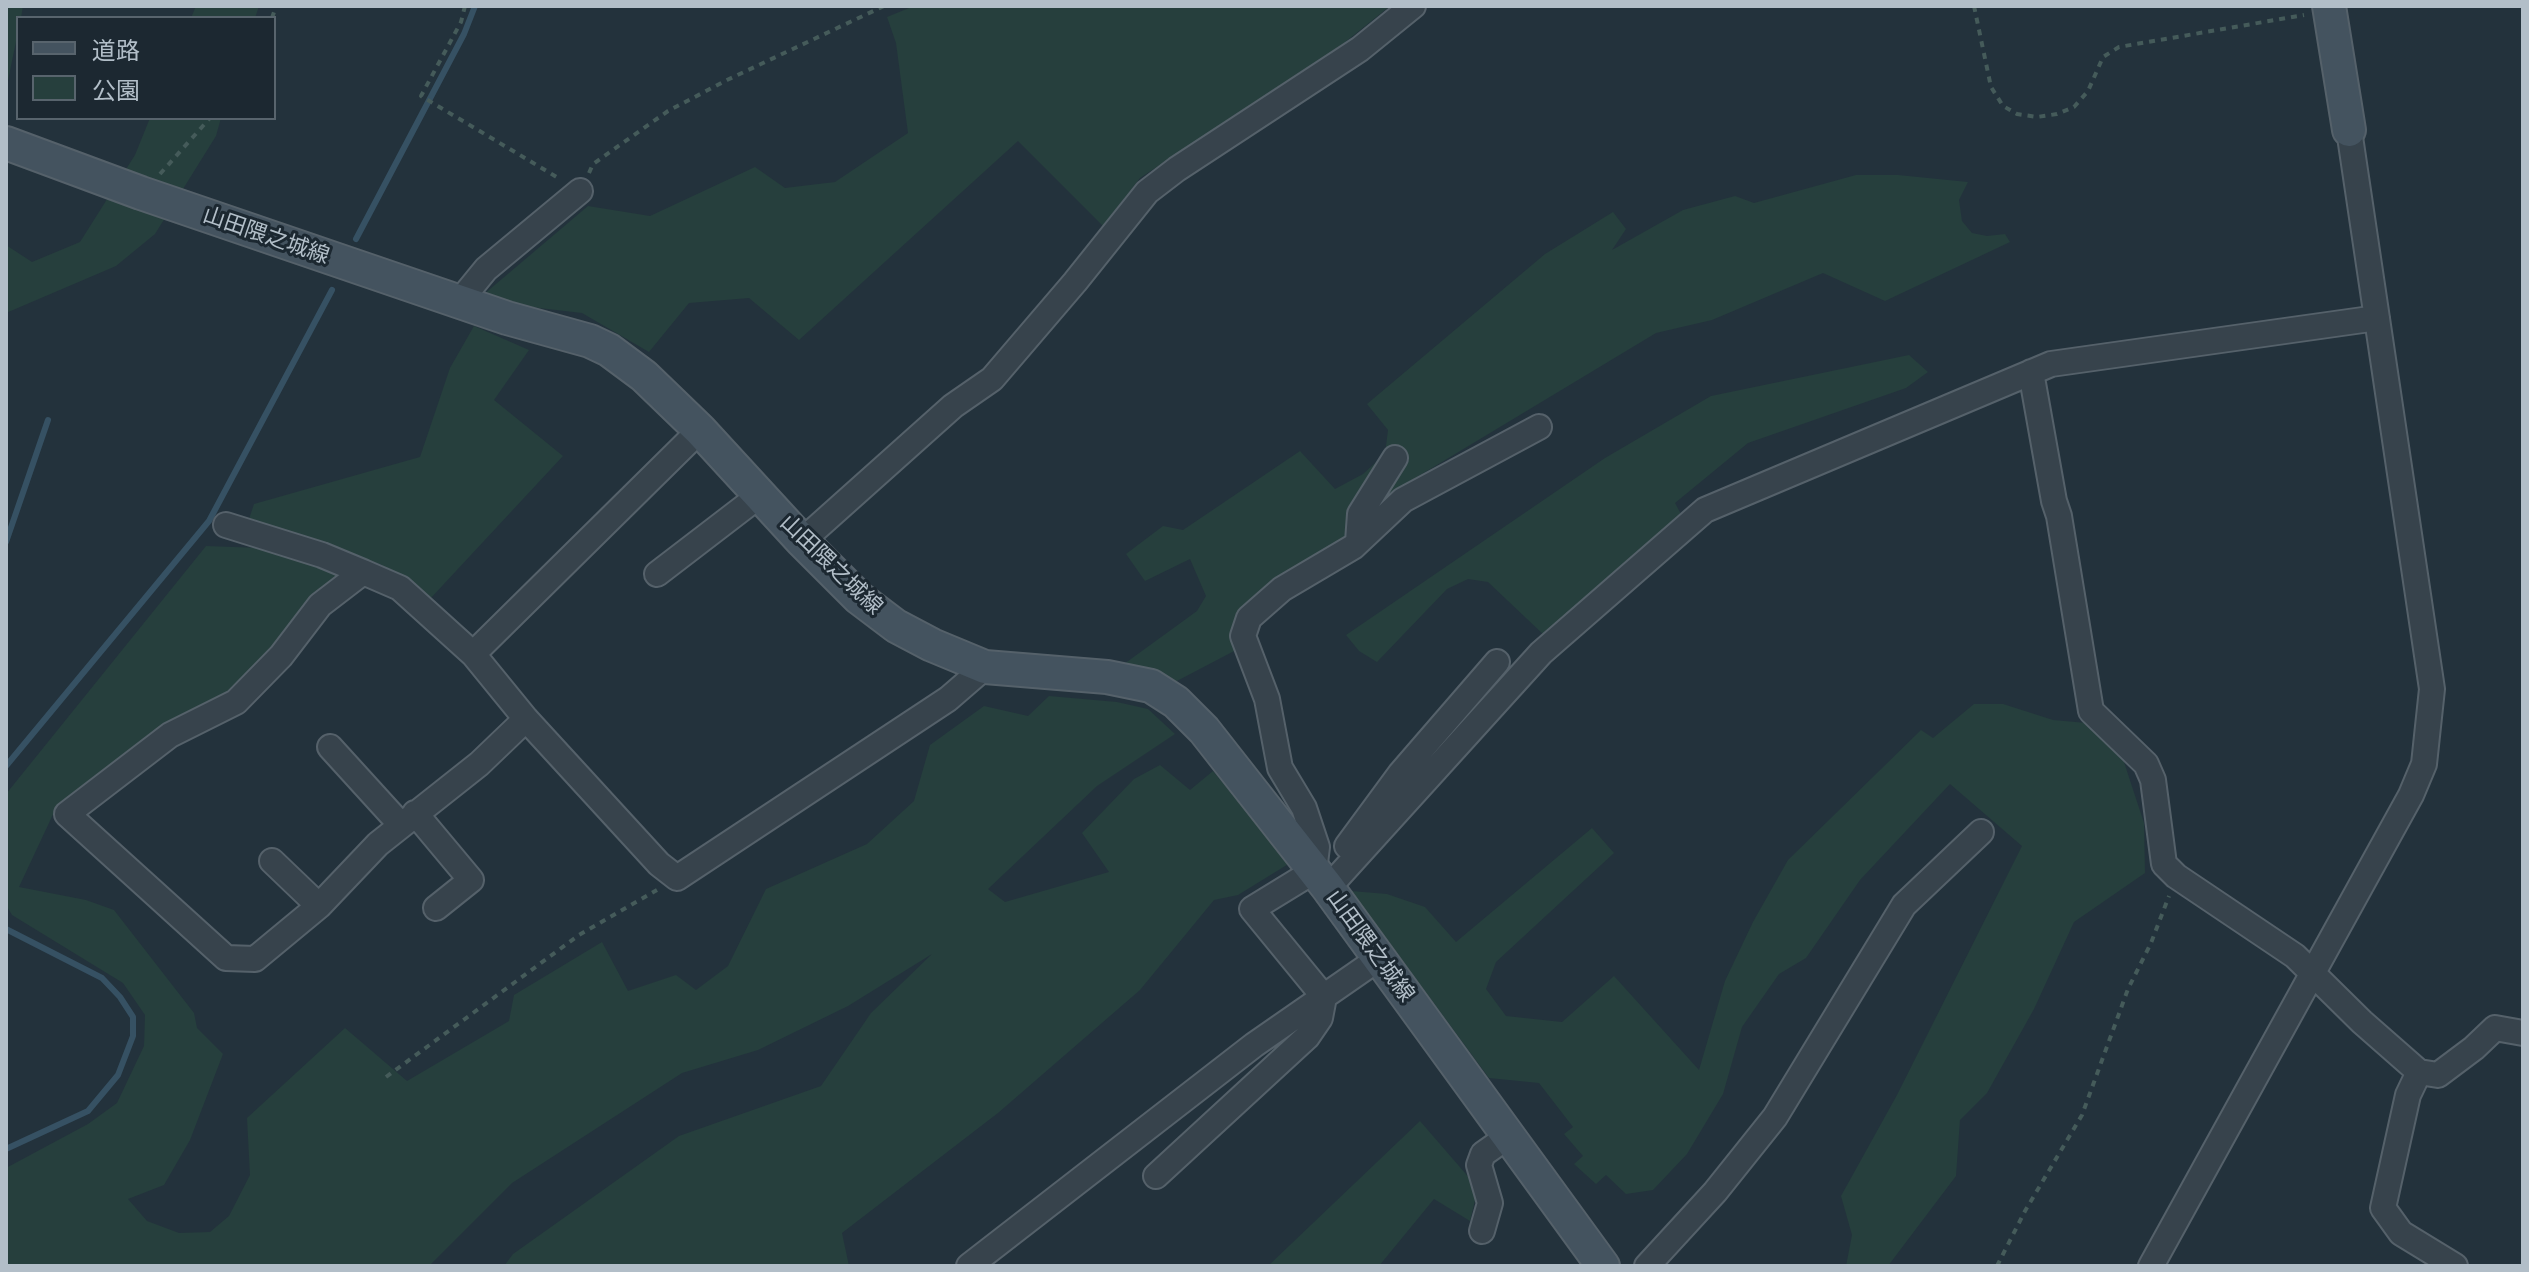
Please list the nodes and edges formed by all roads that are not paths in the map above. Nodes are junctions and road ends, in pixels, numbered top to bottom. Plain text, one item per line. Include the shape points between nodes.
1 (1413, 6) edge
2 (2329, 8) edge
3 (2349, 130) joint
4 (6, 143) edge
5 (580, 191) road end
6 (459, 302) junction
7 (2377, 318) junction
8 (2031, 372) junction
9 (1539, 427) dead end
10 (700, 430) junction
11 (1395, 458) dead end
12 (760, 495) junction
13 (226, 525) dead end
14 (802, 541) junction
15 (1358, 542) junction
16 (363, 572) junction
17 (657, 574) dead end
18 (473, 654) junction
19 (1497, 662) dead end
20 (985, 667) junction
21 (526, 719) junction
22 (330, 747) dead end
23 (408, 819) junction
24 (1981, 832) dead end
25 (272, 861) dead end
26 (1321, 879) junction
27 (319, 906) junction
28 (436, 908) dead end
29 (1378, 959) junction
30 (2311, 974) junction
31 (1324, 997) junction
32 (2523, 1033) edge
33 (2419, 1072) junction
34 (1510, 1135) junction
35 (1156, 1176) dead end
36 (1482, 1231) dead end
37 (969, 1266) edge
38 (1603, 1266) edge
39 (1647, 1266) edge
40 (2151, 1266) edge
41 (2455, 1266) edge

1 - 14 street via 1360,49 1147,192 992,379 953,406
2 - 3 main road
3 - 7 street
4 - 6 main road, 山田隈之城線
5 - 6 street via 486,269
6 - 10 main road, 山田隈之城線 via 609,350
7 - 8 street via 2051,364
7 - 30 street via 2432,689 2430,713 2424,764 2411,795
8 - 26 street via 1705,510 1541,653
8 - 30 street via 2091,711 2146,764 2153,780 2164,864 2295,956
9 - 15 street via 1403,500
10 - 12 main road, 山田隈之城線
10 - 18 street
11 - 15 street via 1360,514
12 - 14 main road, 山田隈之城線
12 - 17 street
13 - 16 street
14 - 20 main road, 山田隈之城線 via 859,598 896,626
15 - 26 street via 1282,589 1249,618 1243,636 1267,699 1280,768 1304,808 1317,847
16 - 18 street via 400,588
16 - 27 street via 320,605 236,702 170,735 67,814 226,958 255,959
18 - 21 street
19 - 26 street via 1400,774
20 - 21 street via 948,699 677,878
20 - 26 main road, 山田隈之城線 via 1151,686 1204,730
21 - 23 street
22 - 23 street
23 - 27 street
23 - 28 street via 471,880
24 - 39 street via 1904,905 1775,1117
25 - 27 street
26 - 29 main road, 山田隈之城線
26 - 31 street via 1252,909
29 - 31 street
29 - 34 main road, 山田隈之城線
30 - 33 street
30 - 40 street
31 - 35 street via 1320,1018 1307,1037
31 - 37 street via 1254,1045
32 - 33 street via 2495,1028 2438,1075
33 - 41 street via 2408,1095 2383,1208 2401,1233
34 - 36 street via 1483,1154 1479,1165 1490,1203
34 - 38 main road, 山田隈之城線

